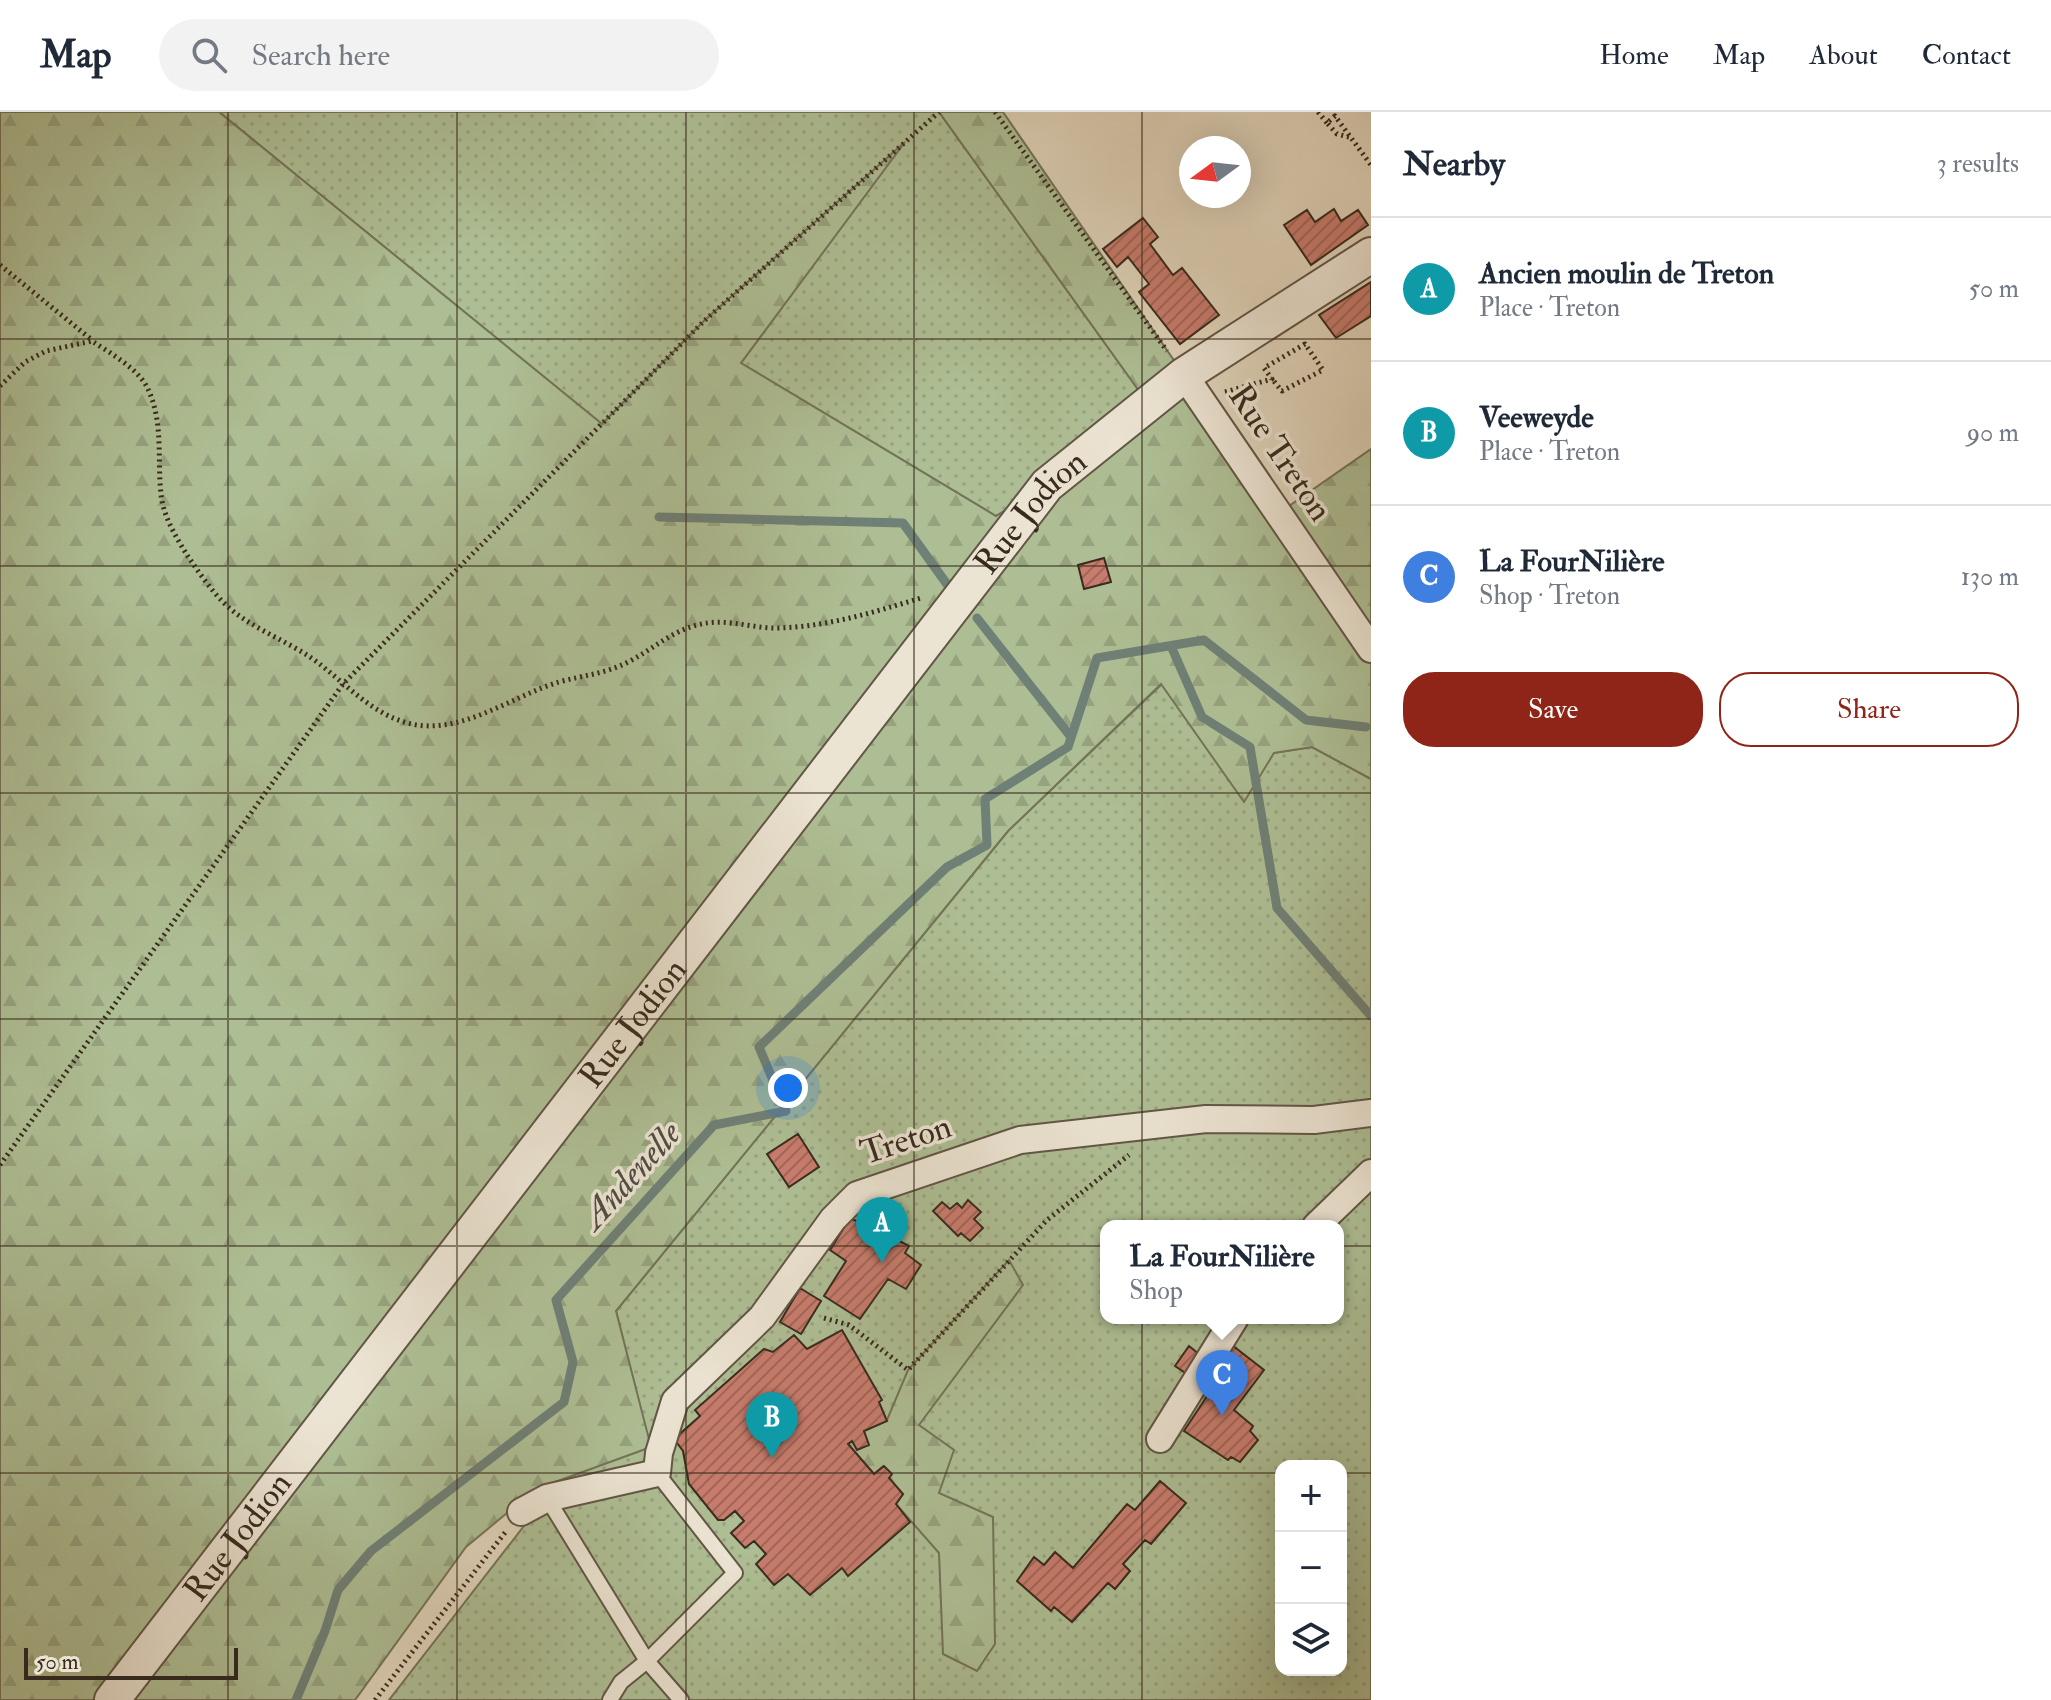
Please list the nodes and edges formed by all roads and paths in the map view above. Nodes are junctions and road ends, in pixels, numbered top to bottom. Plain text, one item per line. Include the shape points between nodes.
1 (939, 112) edge
2 (995, 112) edge
3 (1318, 112) edge
4 (1371, 165) edge
5 (1371, 255) edge
6 (0, 265) edge
7 (92, 341) junction
8 (1272, 379) junction
9 (0, 386) edge
10 (1193, 387) junction
11 (956, 604) junction
12 (1371, 649) edge
13 (343, 684) junction
14 (1371, 1113) edge
15 (1141, 1149) dead end
16 (0, 1165) edge
17 (1371, 1173) edge
18 (1322, 1220) edge
19 (824, 1318) dead end
20 (1231, 1324) edge
21 (1160, 1439) dead end
22 (657, 1473) junction
23 (547, 1498) junction
24 (521, 1512) joint
25 (647, 1661) junction
26 (112, 1700) edge
27 (375, 1700) edge
28 (610, 1700) edge
29 (681, 1700) edge

1 - 13 path via 704,321
2 - 10 path
3 - 4 path via 1337,134 1349,137
5 - 10 street, Rue Jodion
6 - 7 path
7 - 9 path via 46,351
7 - 13 path via 146,386 157,419 161,496 170,526 204,579 225,604
8 - 8 path via 1264,368 1305,344 1323,370 1282,391
8 - 10 path
10 - 11 street, Rue Jodion via 1047,485
10 - 12 street, Rue Treton
11 - 13 path via 931,596 884,612 776,628 738,621 698,624 674,632 602,675 558,682 456,721 406,723
11 - 26 street, Rue Jodion
13 - 16 path
14 - 22 street, Treton via 1314,1120 1206,1119 1020,1140 857,1195 833,1219 762,1317 675,1401
15 - 19 path via 1047,1220 908,1370 849,1325
17 - 18 street
20 - 21 street
22 - 23 street
22 - 25 lane via 735,1573
23 - 24 street
23 - 25 lane
24 - 27 path
25 - 28 lane via 621,1682
25 - 29 lane

